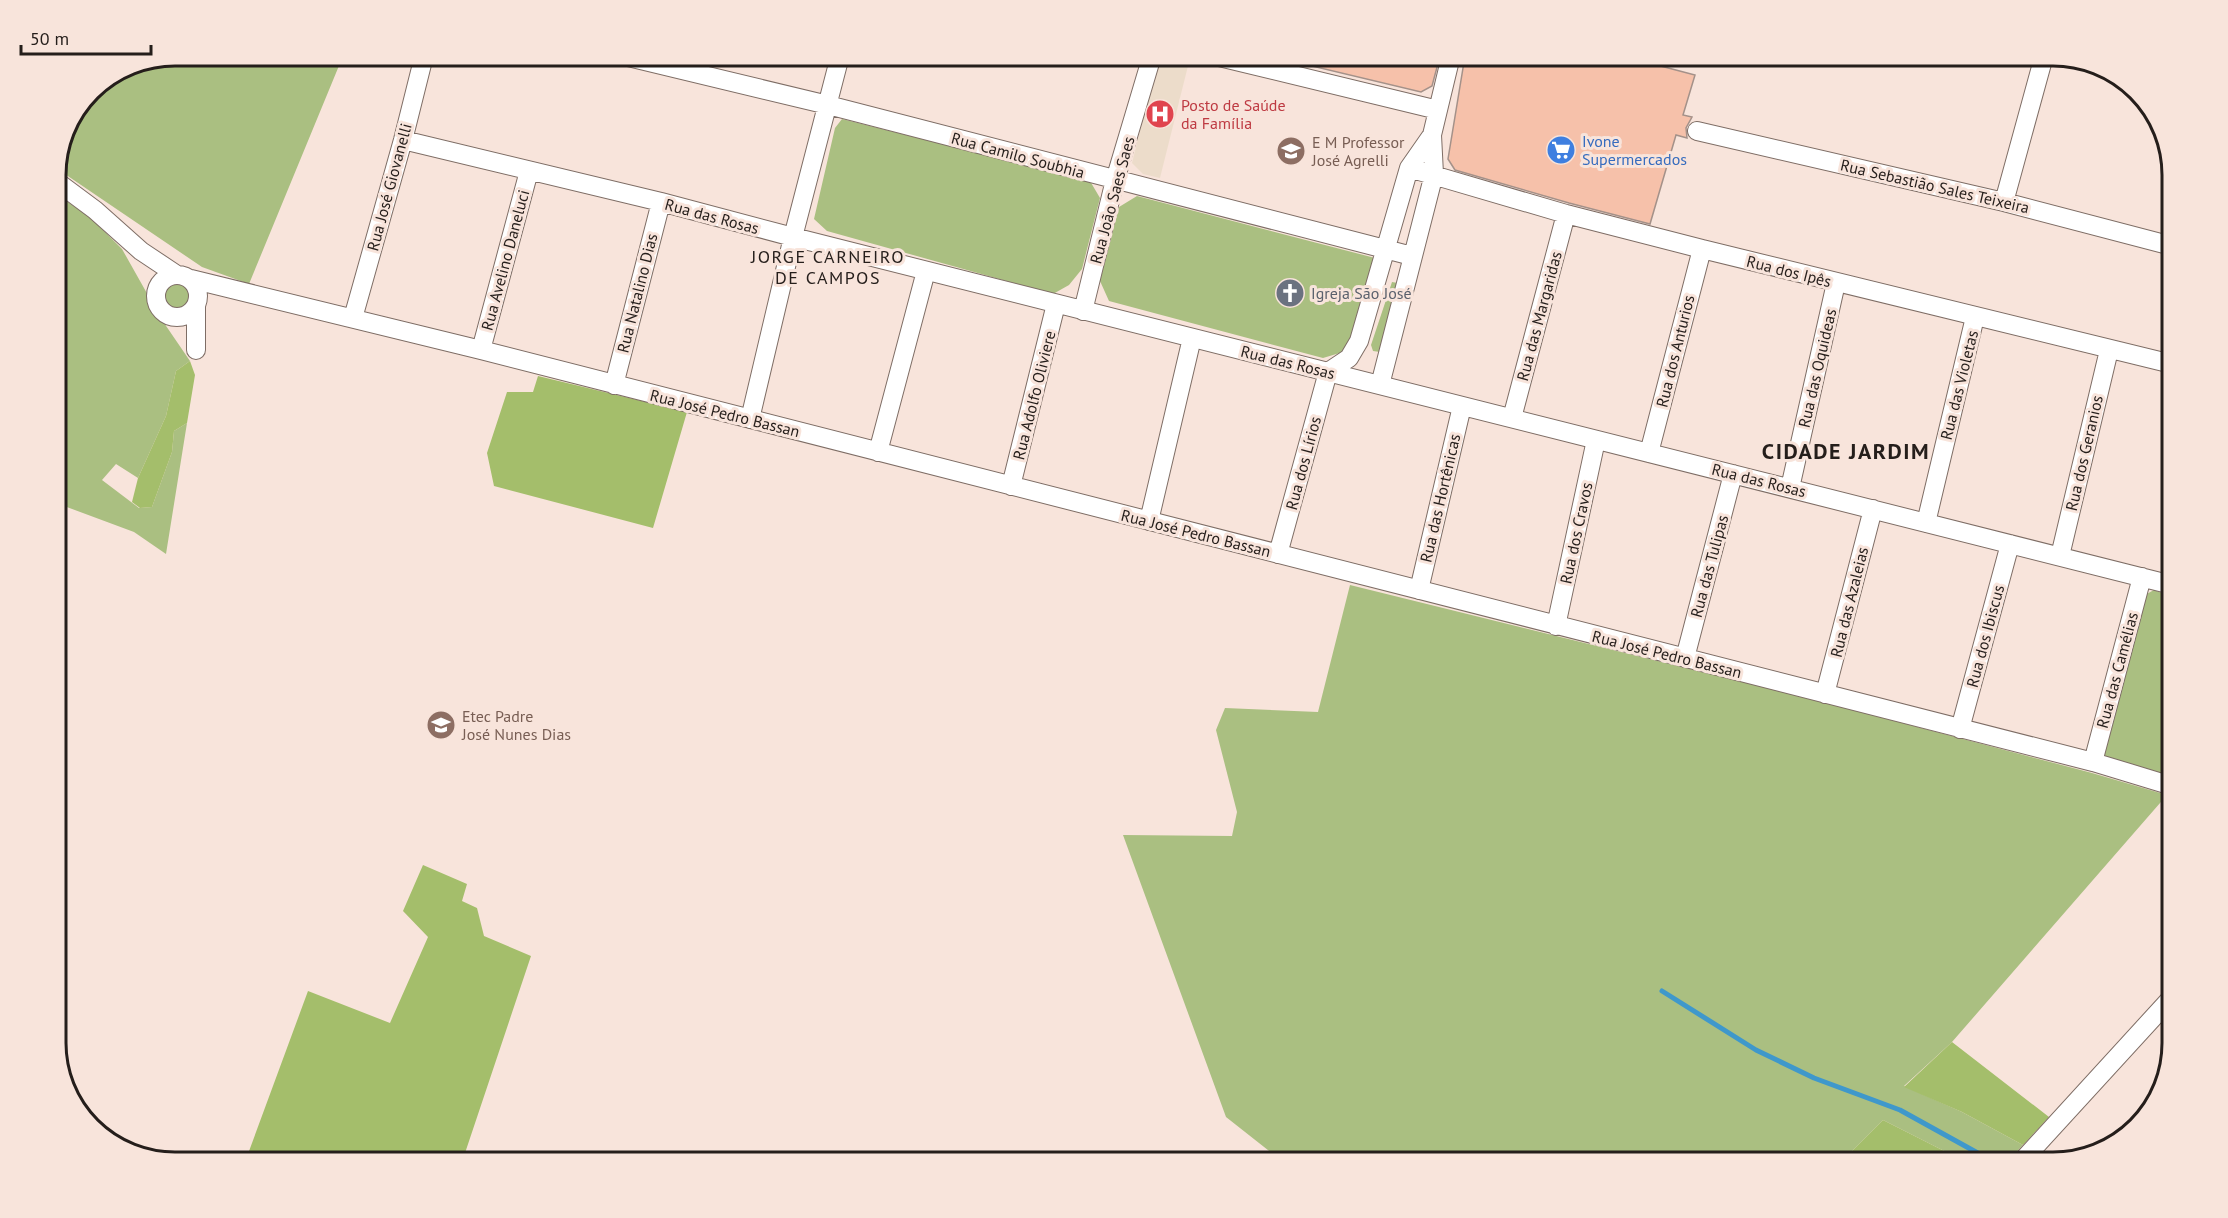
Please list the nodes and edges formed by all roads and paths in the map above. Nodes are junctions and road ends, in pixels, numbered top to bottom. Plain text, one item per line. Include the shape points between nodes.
1 (422, 66) edge
2 (666, 66) edge
3 (838, 66) edge
4 (1149, 66) edge
5 (1256, 66) edge
6 (1449, 66) edge
7 (2041, 66) edge
8 (828, 105) junction
9 (1438, 110) junction
10 (1697, 130) dead end
11 (1432, 135) junction
12 (403, 140) junction
13 (1409, 168) junction
14 (529, 171) junction
15 (1434, 174) junction
16 (1115, 180) junction
17 (66, 188) edge
18 (2004, 201) junction
19 (661, 202) junction
20 (1566, 214) junction
21 (793, 237) junction
22 (2162, 243) edge
23 (1384, 249) junction
24 (1702, 249) junction
25 (141, 251) junction
26 (1412, 256) junction
27 (926, 271) junction
28 (1836, 283) junction
29 (159, 286) junction
30 (190, 287) junction
31 (1056, 304) junction
32 (1083, 311) junction
33 (171, 316) junction
34 (1976, 317) junction
35 (352, 318) junction
36 (1192, 338) junction
37 (481, 350) junction
38 (2109, 350) junction
39 (2162, 362) edge
40 (1328, 372) junction
41 (614, 385) junction
42 (1380, 385) junction
43 (1462, 406) junction
44 (1512, 418) junction
45 (750, 419) junction
46 (1596, 440) junction
47 (878, 452) junction
48 (1649, 453) junction
49 (1733, 474) junction
50 (1011, 486) junction
51 (1790, 488) junction
52 (1873, 509) junction
53 (1149, 521) junction
54 (1926, 523) junction
55 (2010, 544) junction
56 (1278, 554) junction
57 (2060, 556) junction
58 (2142, 577) junction
59 (2162, 582) edge
60 (1419, 590) junction
61 (1557, 626) junction
62 (1685, 658) junction
63 (1825, 694) junction
64 (1960, 729) junction
65 (2093, 762) junction
66 (2162, 783) edge
67 (2162, 1008) edge
68 (2030, 1152) edge

1 - 12 street, Rua José Giovanelli
2 - 8 street, Rua Camilo Soubhia
3 - 8 street
4 - 16 street, Rua João Saes Saes
5 - 9 street
6 - 9 street
7 - 18 street
8 - 16 street, Rua Camilo Soubhia
8 - 21 street
9 - 11 street
10 - 18 street, Rua Sebastião Sales Teixeira
11 - 13 street
11 - 15 street
12 - 14 street, Rua das Rosas
12 - 35 street, Rua José Giovanelli
13 - 15 street, Rua dos Ipês
13 - 23 street
14 - 19 street, Rua das Rosas
14 - 37 street, Rua Avelino Daneluci
15 - 20 street, Rua dos Ipês
15 - 26 street
16 - 23 street, Rua Camilo Soubhia
16 - 32 street, Rua João Saes Saes
17 - 25 street
18 - 22 street, Rua Sebastião Sales Teixeira
19 - 21 street, Rua das Rosas
19 - 41 street, Rua Natalino Dias
20 - 24 street, Rua dos Ipês
20 - 44 street, Rua das Margaridas
21 - 27 street, Rua das Rosas
21 - 45 street
23 - 26 street, Rua Camilo Soubhia
23 - 40 street via 1359,341 1349,358
24 - 28 street, Rua dos Ipês
24 - 48 street, Rua dos Anturios
25 - 29 street
25 - 30 street
26 - 42 street
27 - 31 street, Rua das Rosas
27 - 47 street
28 - 34 street, Rua dos Ipês
28 - 51 street, Rua das Oquideas
29 - 30 street via 163,280
29 - 33 street via 159,307
30 - 33 street via 184,316
30 - 33 street via 196,350
30 - 35 street, Rua José Pedro Bassan via 218,286
31 - 32 street, Rua das Rosas
31 - 50 street, Rua Adolfo Oliviere
32 - 36 street, Rua das Rosas
34 - 38 street, Rua dos Ipês
34 - 54 street, Rua das Violetas
35 - 37 street, Rua José Pedro Bassan
36 - 40 street, Rua das Rosas
36 - 53 street
37 - 41 street, Rua José Pedro Bassan
38 - 39 street, Rua dos Ipês
38 - 57 street, Rua dos Geranios
40 - 42 street, Rua das Rosas
40 - 56 street, Rua dos Lírios
41 - 45 street, Rua José Pedro Bassan
42 - 43 street, Rua das Rosas
43 - 44 street, Rua das Rosas
43 - 60 street, Rua das Hortênicas
44 - 46 street, Rua das Rosas
45 - 47 street, Rua José Pedro Bassan
46 - 48 street, Rua das Rosas
46 - 61 street, Rua dos Cravos
47 - 50 street, Rua José Pedro Bassan
48 - 49 street, Rua das Rosas
49 - 51 street, Rua das Rosas
49 - 62 street, Rua das Tulipas
50 - 53 street, Rua José Pedro Bassan
51 - 52 street, Rua das Rosas
52 - 54 street, Rua das Rosas
52 - 63 street, Rua das Azaleias
53 - 56 street, Rua José Pedro Bassan
54 - 55 street, Rua das Rosas
55 - 57 street, Rua das Rosas
55 - 64 street, Rua dos Ibiscus
56 - 60 street, Rua José Pedro Bassan
57 - 58 street, Rua das Rosas
58 - 59 street, Rua das Rosas
58 - 65 street, Rua das Camélias
60 - 61 street, Rua José Pedro Bassan
61 - 62 street, Rua José Pedro Bassan
62 - 63 street, Rua José Pedro Bassan
63 - 64 street, Rua José Pedro Bassan
64 - 65 street, Rua José Pedro Bassan
65 - 66 street, Rua José Pedro Bassan
67 - 68 street

